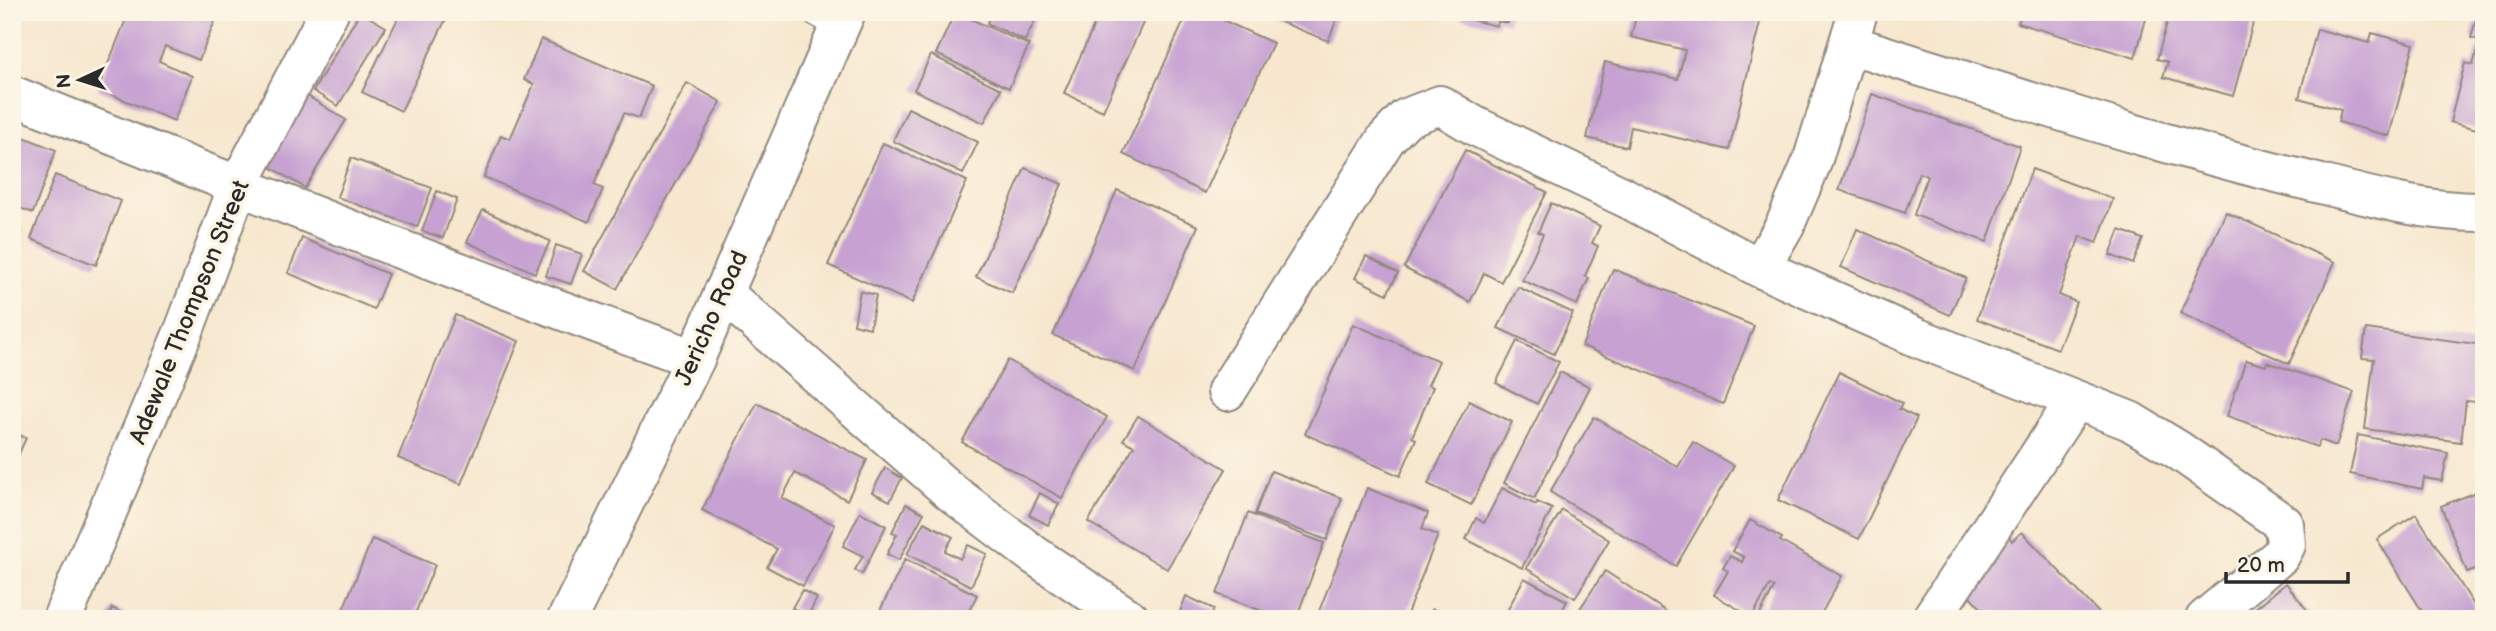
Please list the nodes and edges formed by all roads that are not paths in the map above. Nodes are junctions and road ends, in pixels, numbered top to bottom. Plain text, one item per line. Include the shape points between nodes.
1 (329, 12) edge
2 (832, 17) edge
3 (1854, 28) edge
4 (12, 95) edge
5 (238, 186) junction
6 (2484, 212) edge
7 (1760, 268) junction
8 (723, 293) junction
9 (695, 359) junction
10 (1227, 391) dead end
11 (2075, 401) junction
12 (62, 619) edge
13 (567, 619) edge
14 (1129, 619) edge
15 (1931, 619) edge
16 (2205, 619) edge

1 - 5 street, Adewale Thompson Street
2 - 8 street, Jericho Road
3 - 6 street via 2131,133 2373,197 2450,213
3 - 7 street via 1812,162 1785,225
4 - 5 street
5 - 9 street
5 - 12 street, Adewale Thompson Street via 185,328
7 - 10 street via 1440,105 1406,118 1386,139
7 - 11 street
8 - 9 street, Jericho Road
8 - 14 street via 951,492
9 - 13 street, Jericho Road
11 - 15 street
11 - 16 street via 2130,421 2284,524 2286,545 2280,556

